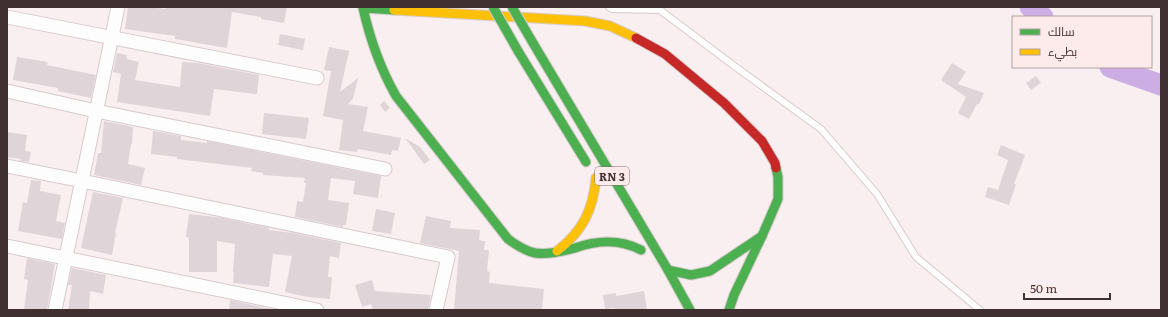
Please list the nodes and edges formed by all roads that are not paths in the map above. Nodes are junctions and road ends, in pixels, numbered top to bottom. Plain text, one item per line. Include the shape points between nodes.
1 (118, 7) edge
2 (493, 7) edge
3 (512, 7) edge
4 (611, 15) edge
5 (7, 17) edge
6 (112, 37) junction
7 (317, 78) dead end
8 (7, 91) edge
9 (96, 111) junction
10 (7, 166) edge
11 (385, 169) dead end
12 (596, 178) junction
13 (82, 181) junction
14 (604, 191) dead end
15 (762, 236) junction
16 (633, 237) dead end
17 (7, 246) edge
18 (553, 254) junction
19 (66, 258) junction
20 (668, 270) junction
21 (55, 310) edge
22 (317, 310) edge
23 (436, 310) edge
24 (690, 310) edge
25 (729, 310) edge
26 (980, 310) edge

1 - 6 street
2 - 12 highway, RN 3, bridge
3 - 20 highway, RN 3, bridge
4 - 15 highway via 665,54 724,103 762,141 775,163 778,199
4 - 18 highway via 585,21 364,8 371,45 396,96 508,239 529,252
4 - 26 lane via 660,10 821,129 876,194 916,257
5 - 6 street
6 - 7 street
6 - 9 street
8 - 9 street
9 - 11 street
9 - 13 street
10 - 13 street
12 - 14 highway, RN 3
12 - 18 highway via 593,204 582,228 564,247
13 - 19 street
13 - 23 street via 448,257
15 - 20 highway via 710,271 691,276
15 - 25 highway
16 - 18 highway via 643,253 625,243 608,241
17 - 19 street
19 - 21 street
19 - 22 street
20 - 24 highway, RN 3

